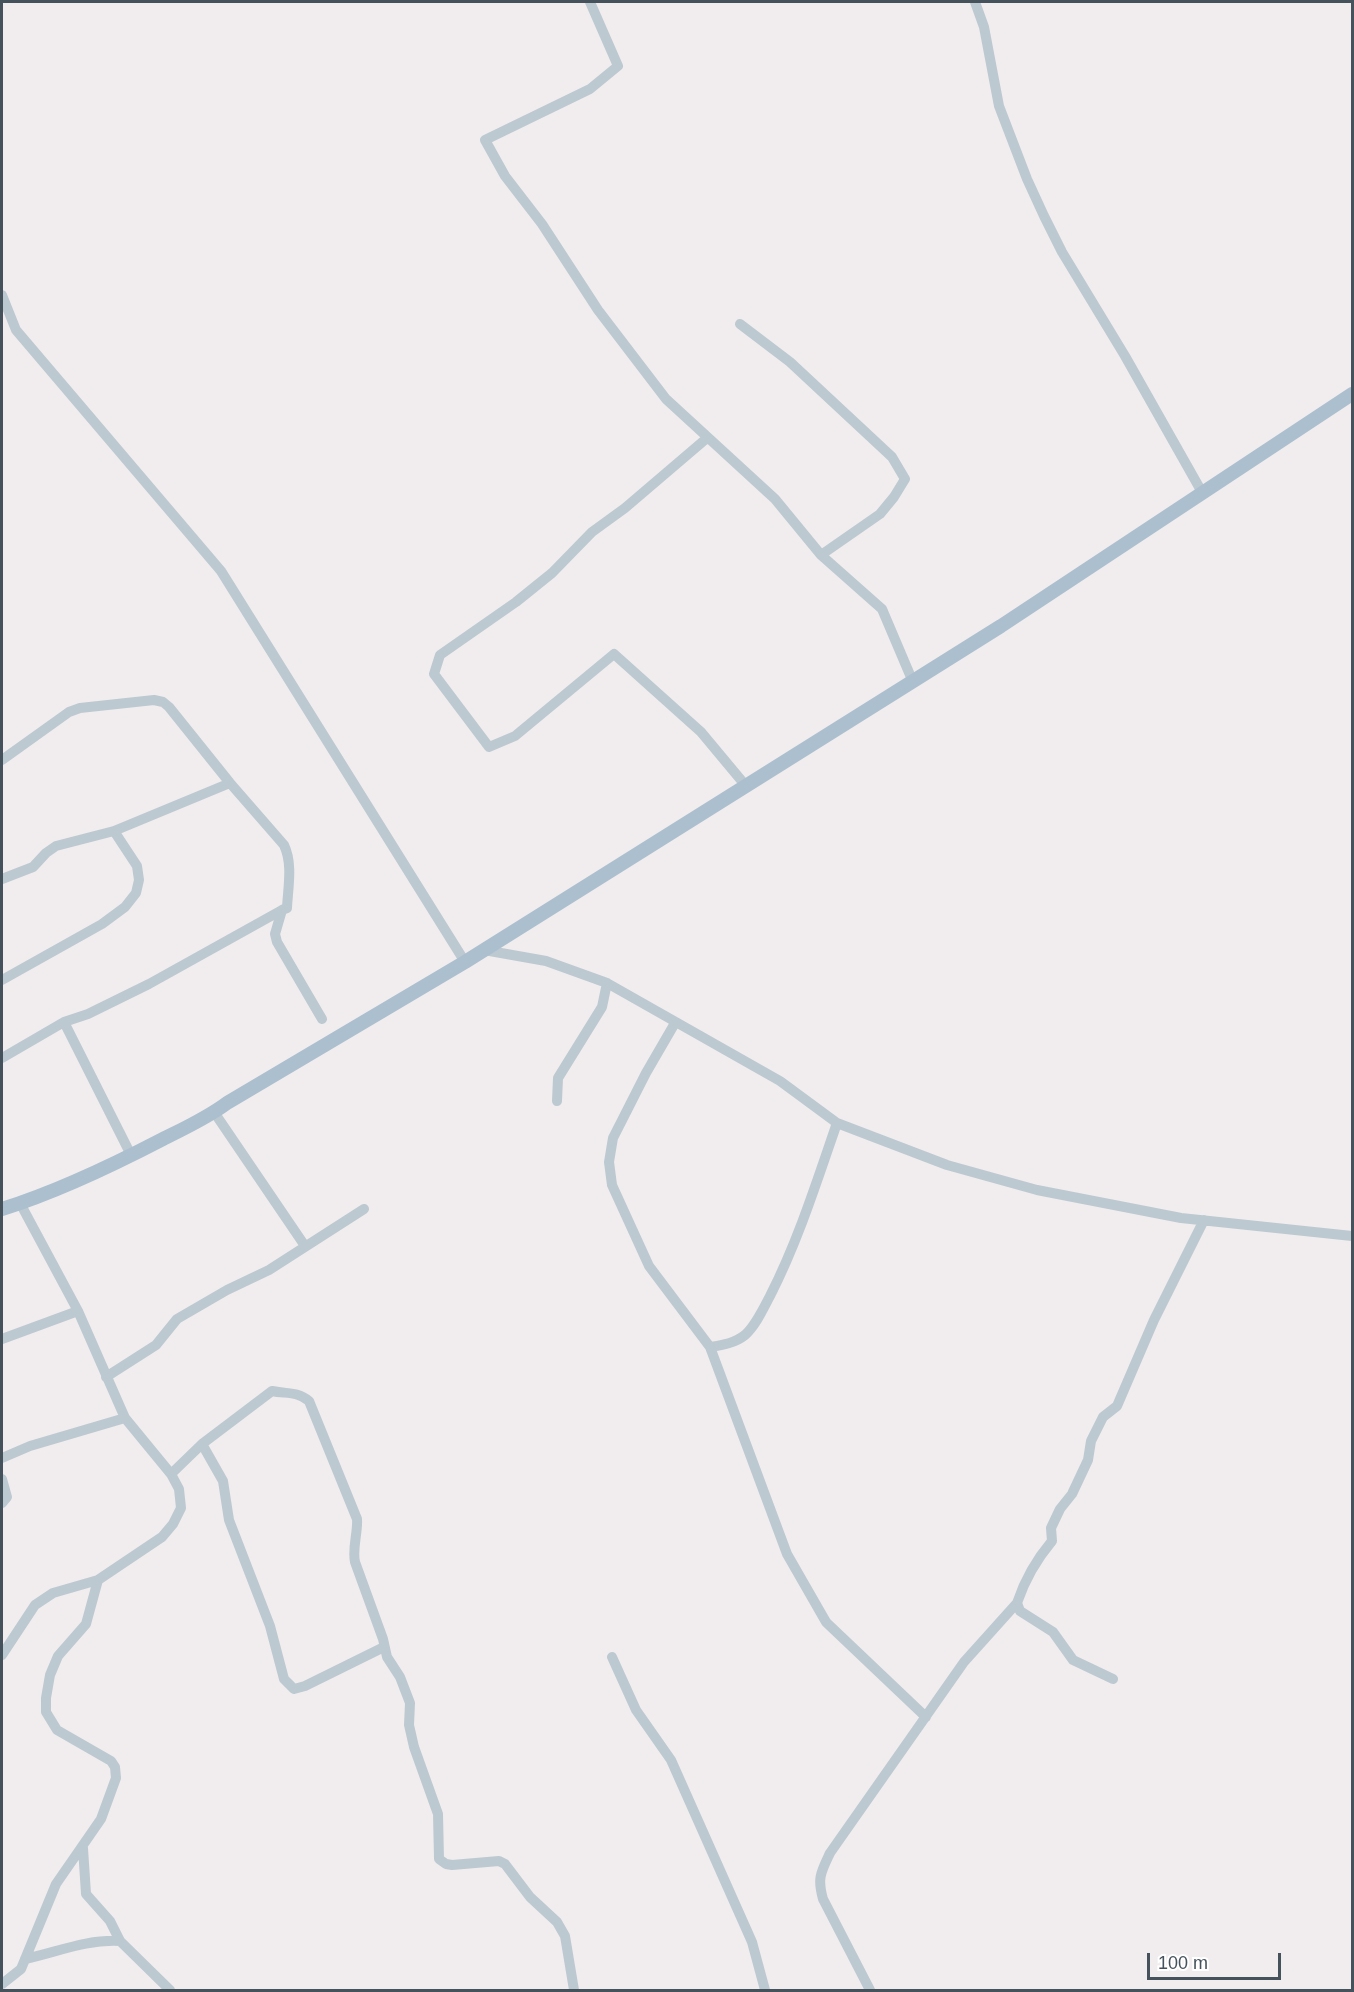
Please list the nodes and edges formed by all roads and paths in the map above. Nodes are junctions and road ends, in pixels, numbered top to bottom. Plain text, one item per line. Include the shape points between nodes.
1 (590, 2) edge
2 (975, 2) edge
3 (2, 295) edge
4 (740, 324) dead end
5 (1353, 394) edge
6 (707, 438) junction
7 (1203, 494) junction
8 (821, 555) junction
9 (913, 682) junction
10 (2, 760) edge
11 (230, 783) junction
12 (746, 786) junction
13 (114, 831) junction
14 (2, 879) edge
15 (282, 910) junction
16 (484, 950) junction
17 (465, 962) junction
18 (2, 980) edge
19 (607, 984) junction
20 (322, 1019) dead end
21 (64, 1022) junction
22 (675, 1023) junction
23 (2, 1058) edge
24 (557, 1101) dead end
25 (214, 1112) junction
26 (837, 1123) junction
27 (131, 1155) junction
28 (20, 1203) junction
29 (2, 1209) edge
30 (364, 1209) dead end
31 (1204, 1220) junction
32 (1353, 1236) edge
33 (305, 1246) junction
34 (78, 1311) junction
35 (2, 1339) edge
36 (710, 1347) junction
37 (106, 1377) junction
38 (125, 1418) junction
39 (202, 1444) junction
40 (2, 1458) edge
41 (171, 1474) junction
42 (2, 1479) edge
43 (2, 1503) edge
44 (98, 1580) junction
45 (1017, 1603) junction
46 (384, 1647) junction
47 (2, 1655) edge
48 (612, 1657) dead end
49 (1113, 1679) dead end
50 (926, 1717) junction
51 (83, 1848) junction
52 (120, 1941) junction
53 (25, 1959) junction
54 (2, 1984) edge
55 (170, 1990) edge
56 (574, 1990) edge
57 (765, 1990) edge
58 (870, 1990) edge

1 - 6 street via 618,66 590,90 486,140 505,176 542,224 598,310 666,399
2 - 7 street via 984,27 999,106 1044,216
3 - 17 street via 16,330 221,571
4 - 8 street via 790,362 875,441 892,457 905,478 880,514
5 - 7 main road
6 - 8 street via 775,499
6 - 12 street via 592,532 552,573 440,655 434,674 489,747 514,736 614,654 701,732
7 - 9 main road
8 - 9 street via 882,609
9 - 12 main road
10 - 11 street via 69,712 154,700 169,707
11 - 13 street
11 - 15 street via 289,855 286,908
12 - 16 main road
13 - 14 street via 56,846 33,867
13 - 18 street via 137,866 140,880 136,893 102,924
15 - 20 street via 275,934 277,942
15 - 21 street via 149,984
16 - 17 main road
16 - 19 street via 546,961
17 - 25 main road
19 - 22 street
19 - 24 street via 602,1007 558,1078
21 - 23 street
21 - 27 street
22 - 26 street via 780,1081
22 - 36 street via 614,1138 609,1162 612,1185 649,1266
25 - 27 main road
25 - 33 street
26 - 31 street via 947,1166 1037,1190
26 - 36 street via 780,1277 759,1316 745,1335 730,1344
27 - 28 main road
28 - 29 main road
28 - 34 street
30 - 33 street
31 - 32 street
31 - 45 street via 1117,1406 1103,1417 1091,1441 1088,1460 1052,1528 1052,1541 1036,1560
33 - 37 street via 177,1319 156,1345
34 - 35 street
34 - 37 street
36 - 50 street via 787,1554 826,1622
37 - 38 street
38 - 40 street
38 - 41 street
39 - 41 street
39 - 46 street via 223,1481 229,1520 289,1685 294,1689 305,1686
39 - 46 street via 272,1390 293,1392 309,1401 357,1519 353,1554
41 - 44 street via 182,1508 173,1524 162,1537
42 - 43 street via 7,1497
44 - 47 street via 53,1593 35,1605
44 - 51 street via 86,1624 58,1656 46,1698 46,1712 57,1730 115,1767 116,1778 101,1819
45 - 49 street via 1020,1611 1053,1632 1073,1660
45 - 50 street via 964,1662
46 - 56 street via 410,1703 414,1747 438,1814 439,1859 452,1865 499,1861 505,1864 565,1936
48 - 57 street via 636,1710 676,1771 752,1942
50 - 58 street via 830,1853 819,1875 823,1899
51 - 52 street via 86,1894 110,1921
51 - 53 street via 56,1884
52 - 53 street via 75,1945
52 - 55 street
53 - 54 street via 21,1969

